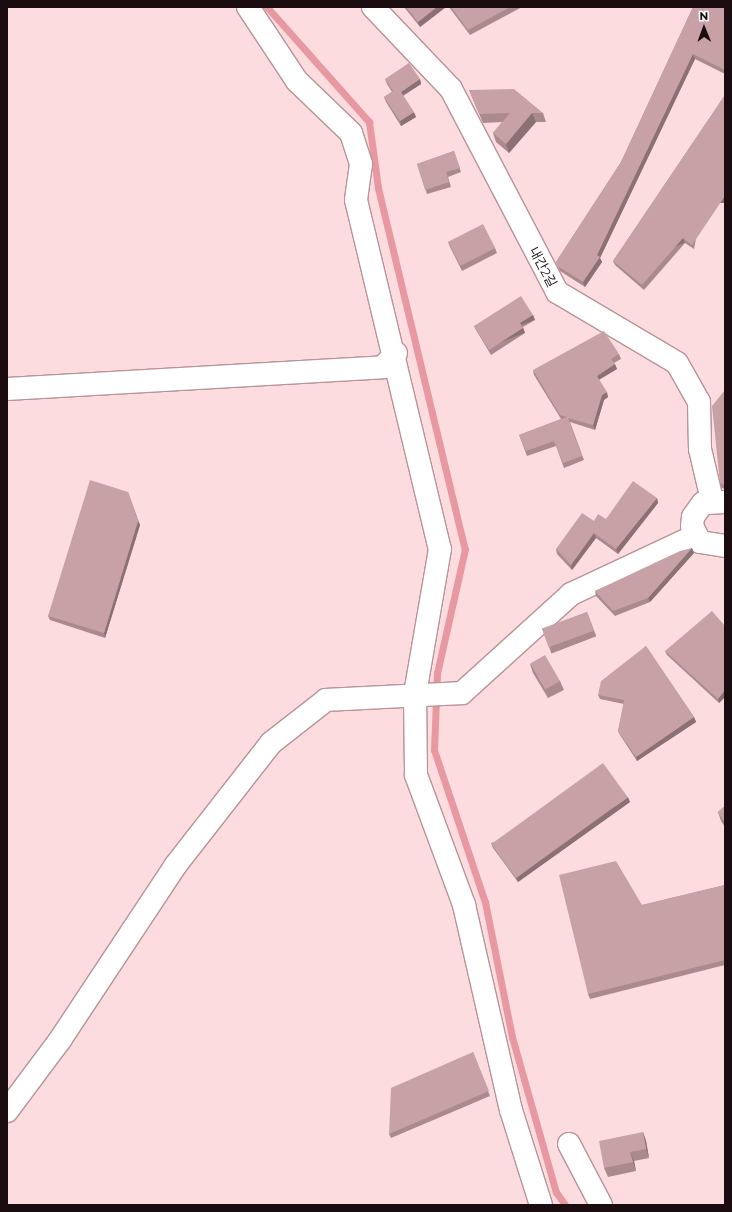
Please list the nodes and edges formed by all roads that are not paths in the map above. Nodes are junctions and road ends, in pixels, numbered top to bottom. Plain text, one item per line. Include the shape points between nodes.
1 (248, 7) edge
2 (373, 7) edge
3 (396, 353) junction
4 (7, 389) edge
5 (719, 501) edge
6 (695, 536) junction
7 (724, 550) edge
8 (415, 693) junction
9 (7, 1111) edge
10 (569, 1144) dead end
11 (541, 1205) edge
12 (601, 1205) edge

1 - 3 lane via 297,81 351,132 361,164 356,200
2 - 5 lane, 내간2길 via 452,89 557,292 677,363 699,402 700,449
3 - 4 lane via 383,367
3 - 8 lane via 440,549
5 - 6 lane via 703,503 693,517
6 - 7 lane via 708,545
6 - 8 lane via 571,594 462,692
8 - 9 lane via 326,700 271,743 175,866 60,1040
8 - 11 lane via 416,775 464,905 511,1110
10 - 12 lane

